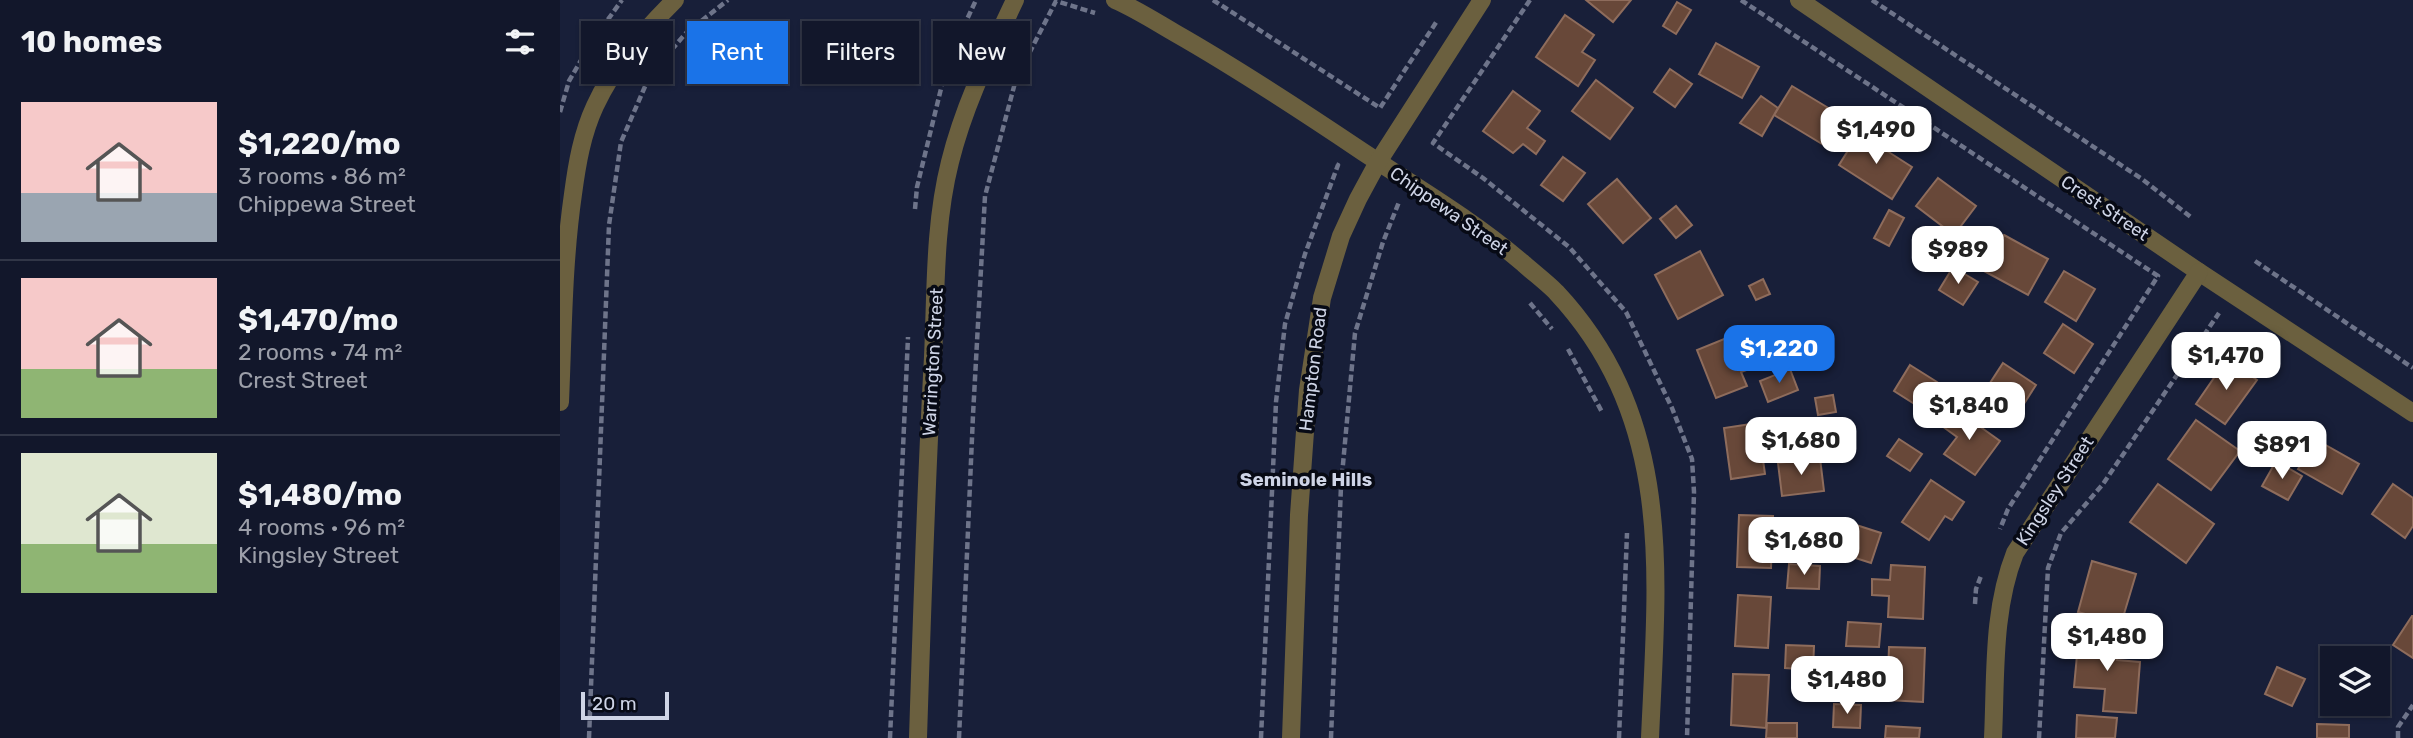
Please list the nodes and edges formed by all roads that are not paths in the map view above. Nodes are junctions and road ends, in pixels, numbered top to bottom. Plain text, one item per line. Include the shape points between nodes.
1 (675, 0) edge
2 (1015, 0) edge
3 (1115, 0) edge
4 (1482, 0) edge
5 (1799, 0) edge
6 (1378, 162) junction
7 (2199, 272) junction
8 (560, 402) edge
9 (2413, 413) edge
10 (918, 738) edge
11 (1291, 738) edge
12 (1650, 738) edge
13 (1993, 738) edge

1 - 8 street via 641,33 617,68 595,106 583,141 567,234
2 - 10 street, Warrington Street via 972,93 950,162 939,228
3 - 6 street, Chippewa Street via 1267,88
4 - 6 street, Hampton Road
5 - 7 street, Crest Street
6 - 11 street, Hampton Road via 1341,236 1314,342 1299,515
6 - 12 street, Chippewa Street via 1490,235 1555,291 1618,379 1648,477 1654,535
7 - 9 street, Crest Street
7 - 13 street, Kingsley Street via 2015,553 1998,622

